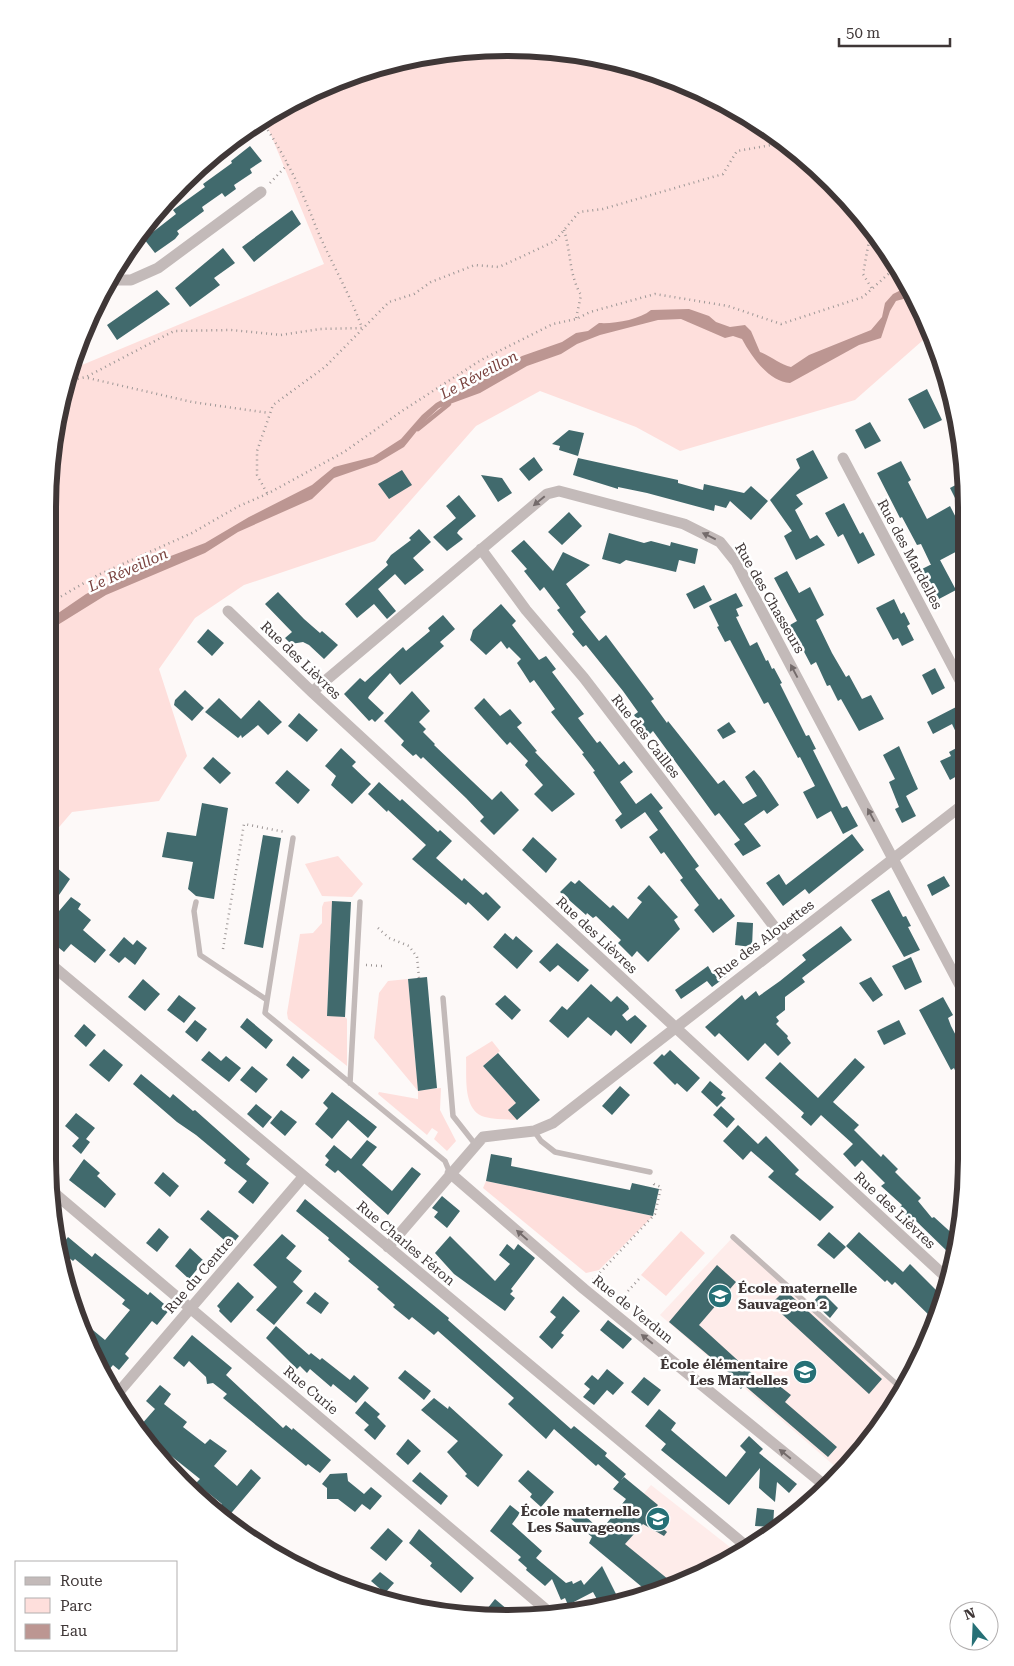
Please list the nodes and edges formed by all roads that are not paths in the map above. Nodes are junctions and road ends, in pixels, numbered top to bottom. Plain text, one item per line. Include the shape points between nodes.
1 (261, 192) road end
2 (118, 280) edge
3 (843, 458) dead end
4 (481, 549) junction
5 (228, 611) dead end
6 (958, 675) edge
7 (312, 692) junction
8 (958, 809) edge
9 (293, 838) road end
10 (894, 857) junction
11 (196, 902) dead end
12 (360, 902) dead end
13 (786, 942) junction
14 (56, 969) edge
15 (958, 980) edge
16 (442, 998) dead end
17 (267, 1000) junction
18 (676, 1027) junction
19 (350, 1083) junction
20 (534, 1132) junction
21 (475, 1144) junction
22 (650, 1172) road end
23 (450, 1173) junction
24 (303, 1177) junction
25 (58, 1196) edge
26 (733, 1236) dead end
27 (388, 1246) junction
28 (943, 1274) edge
29 (190, 1308) junction
30 (897, 1384) edge
31 (121, 1390) edge
32 (821, 1482) edge
33 (742, 1543) edge
34 (544, 1608) edge

1 - 2 street via 158,268 131,280
3 - 6 street, Rue des Mardelles
4 - 7 street, Rue des Chasseurs
10 -> 4 street, Rue des Chasseurs via 736,562 720,542 684,524 559,491 547,494
4 - 13 street, Rue des Cailles
5 - 7 street, Rue des Lièvres
7 - 18 street, Rue des Lièvres
8 - 10 street, Rue des Alouettes
9 - 17 lane
10 - 13 street, Rue des Alouettes
10 - 15 street, Rue des Chasseurs
11 - 17 lane via 194,911 200,955
12 - 19 lane
13 - 18 street, Rue des Alouettes
14 - 24 street, Rue Charles Féron
16 - 21 lane via 453,1116
17 - 19 lane via 265,1013
18 - 20 street, Rue des Alouettes via 553,1123
18 - 28 street, Rue des Lièvres
19 - 23 lane via 445,1161
20 - 21 street via 483,1137
20 - 22 lane via 555,1152
21 - 23 street
23 - 27 street
32 -> 23 street, Rue de Verdun via 584,1289
24 - 27 street, Rue Charles Féron
24 - 29 street, Rue du Centre
25 - 29 street, Rue Curie
26 - 30 lane
27 - 33 street, Rue Charles Féron
29 - 31 street, Rue du Centre
29 - 34 street, Rue Curie

